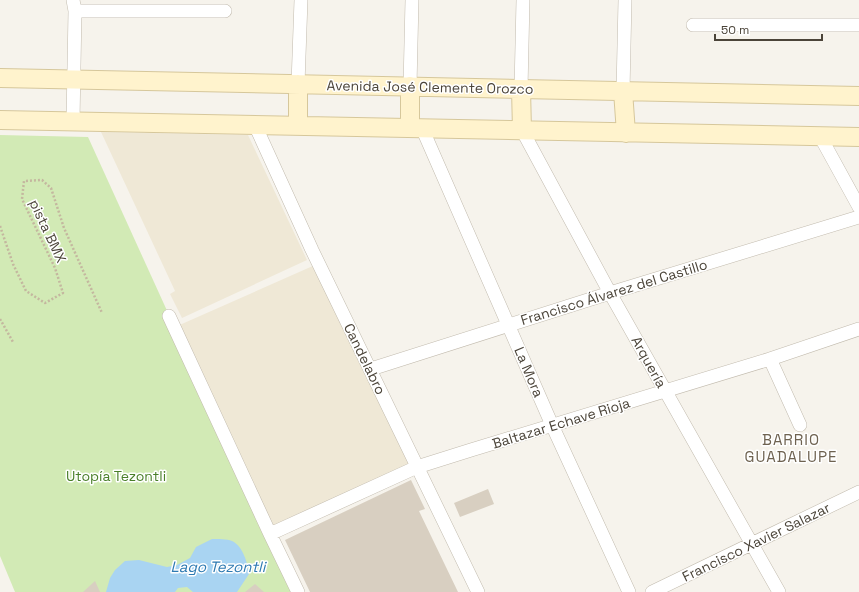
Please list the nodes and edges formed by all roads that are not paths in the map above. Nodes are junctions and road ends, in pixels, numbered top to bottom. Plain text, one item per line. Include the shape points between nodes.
1 (301, 0) edge
2 (412, 0) edge
3 (523, 0) edge
4 (626, 0) edge
5 (74, 6) edge
6 (224, 11) dead end
7 (693, 25) dead end
8 (859, 25) edge
9 (0, 78) edge
10 (72, 80) junction
11 (298, 84) junction
12 (410, 86) junction
13 (521, 89) junction
14 (623, 91) junction
15 (859, 96) edge
16 (0, 120) edge
17 (72, 122) junction
18 (255, 125) junction
19 (298, 126) junction
20 (416, 128) junction
21 (522, 130) junction
22 (626, 132) junction
23 (820, 136) junction
24 (859, 137) edge
25 (859, 207) edge
26 (859, 217) edge
27 (610, 293) junction
28 (169, 316) dead end
29 (509, 325) junction
30 (859, 329) edge
31 (770, 359) junction
32 (370, 369) junction
33 (666, 391) junction
34 (552, 425) junction
35 (800, 425) dead end
36 (417, 467) junction
37 (859, 492) edge
38 (267, 529) junction
39 (752, 544) junction
40 (298, 592) edge
41 (478, 592) edge
42 (629, 592) edge
43 (652, 592) edge
44 (779, 592) edge

1 - 11 street
2 - 12 street
3 - 13 street
4 - 14 street
5 - 6 street
5 - 10 street
7 - 8 street
9 - 10 street, Avenida José Clemente Orozco
10 - 11 street, Avenida José Clemente Orozco
10 - 17 street
11 - 12 street, Avenida José Clemente Orozco
11 - 19 street
12 - 13 street, Avenida José Clemente Orozco
12 - 20 street
13 - 14 street, Avenida José Clemente Orozco
13 - 21 street
14 - 15 street, Avenida José Clemente Orozco
14 - 22 street
16 - 17 street
17 - 18 street
18 - 19 street
18 - 32 street, Candelabro
19 - 20 street
20 - 21 street
20 - 29 street, La Mora
21 - 22 street
21 - 27 street, Arquería
22 - 23 street
23 - 24 street
23 - 25 street
26 - 27 street, Francisco Álvarez del Castillo
27 - 29 street, Francisco Álvarez del Castillo
27 - 33 street, Arquería
28 - 38 street
29 - 32 street, Francisco Álvarez del Castillo
29 - 34 street, La Mora
30 - 31 street, Baltazar Echave Rioja
31 - 33 street, Baltazar Echave Rioja
31 - 35 street
32 - 36 street, Candelabro
33 - 34 street, Baltazar Echave Rioja
33 - 39 street, Arquería
34 - 36 street, Baltazar Echave Rioja
34 - 42 street, La Mora
36 - 38 street, Baltazar Echave Rioja
36 - 41 street, Candelabro
37 - 39 street, Francisco Xavier Salazar
38 - 40 street
39 - 43 street, Francisco Xavier Salazar
39 - 44 street, Arquería

